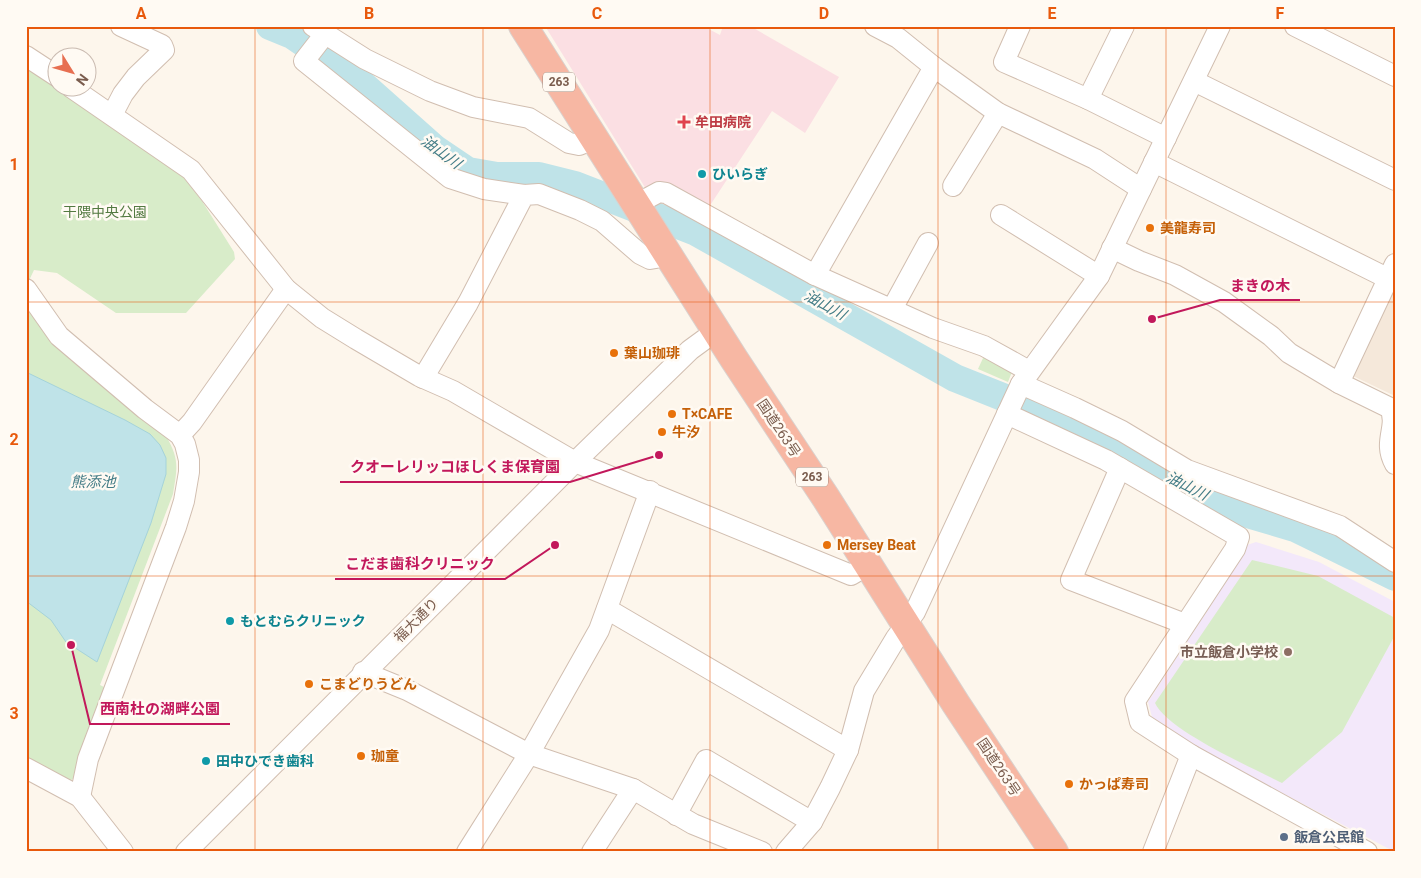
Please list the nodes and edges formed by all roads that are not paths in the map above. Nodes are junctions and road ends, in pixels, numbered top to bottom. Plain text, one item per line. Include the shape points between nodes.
1 (121, 26) edge
2 (523, 26) edge
3 (876, 26) edge
4 (1020, 26) edge
5 (1124, 26) edge
6 (1220, 26) edge
7 (1295, 26) edge
8 (319, 30) edge
9 (26, 56) edge
10 (934, 67) junction
11 (48, 70) edge
12 (1395, 76) edge
13 (1194, 81) junction
14 (87, 98) edge
15 (1088, 99) junction
16 (998, 113) junction
17 (112, 115) junction
18 (1166, 138) junction
19 (594, 139) junction
20 (1154, 162) junction
21 (1395, 180) edge
22 (954, 186) dead end
23 (1140, 189) junction
24 (524, 195) junction
25 (629, 195) junction
26 (1001, 215) dead end
27 (928, 243) dead end
28 (1112, 248) junction
29 (666, 253) junction
30 (1391, 271) edge
31 (815, 275) junction
32 (1099, 276) junction
33 (26, 289) edge
34 (286, 290) junction
35 (892, 309) junction
36 (716, 331) junction
37 (423, 378) junction
38 (1025, 378) junction
39 (1338, 383) junction
40 (1007, 414) junction
41 (180, 435) junction
42 (575, 462) junction
43 (1395, 464) edge
44 (1120, 468) junction
45 (650, 492) junction
46 (1395, 562) edge
47 (868, 565) junction
48 (607, 609) junction
49 (906, 624) junction
50 (1185, 624) junction
51 (363, 672) junction
52 (848, 750) junction
53 (530, 754) junction
54 (1191, 755) junction
55 (29, 777) edge
56 (633, 789) junction
57 (80, 798) junction
58 (676, 815) junction
59 (812, 822) junction
60 (123, 852) edge
61 (186, 852) edge
62 (467, 852) edge
63 (592, 852) edge
64 (762, 852) edge
65 (786, 852) edge
66 (1054, 852) edge
67 (1152, 852) edge
68 (1367, 852) edge

1 - 17 street via 162,45 164,50 136,77
2 - 19 highway, 国道263号 / 263
3 - 10 street via 898,38
4 - 15 street via 1004,62
5 - 15 street
6 - 13 street
7 - 12 street
8 - 19 street via 365,60 430,91 473,107 529,118 569,143 579,145
8 - 24 street via 304,61 450,178 484,189
9 - 11 street
10 - 16 street
10 - 31 street
13 - 18 street
13 - 21 street
14 - 17 street
15 - 18 street
16 - 22 street
16 - 23 street via 1095,160
17 - 34 street via 191,170
18 - 20 street
19 - 25 highway, 国道263号 / 263
20 - 23 street
20 - 30 street
23 - 28 street
24 - 29 street via 539,194 602,221 650,259
24 - 37 street via 468,303
25 - 29 highway, 国道263号 / 263
25 - 31 street via 666,193
26 - 32 street
27 - 35 street
28 - 32 street
28 - 39 street via 1175,275 1224,302 1271,336 1289,354
29 - 36 highway, 国道263号 / 263
30 - 39 street
31 - 35 street
32 - 38 street
33 - 41 street via 59,336
34 - 37 street via 322,318
34 - 41 street
35 - 38 street via 984,346
36 - 42 street, 福大通り via 690,350
36 - 47 highway, 国道263号 / 263
37 - 42 street via 453,391
38 - 40 street
38 - 46 street via 1187,470 1340,526
39 - 43 street via 1390,408 1394,416 1389,448
40 - 44 street
40 - 49 street via 915,612
41 - 57 street via 189,460 184,501 88,759
42 - 45 street
42 - 51 street, 福大通り
44 - 50 street via 1239,537
44 - 50 street via 1071,580
45 - 47 street via 851,575
45 - 48 street
47 - 49 highway, 国道263号 / 263
48 - 52 street
48 - 53 street via 599,630
49 - 52 street via 864,691
49 - 66 highway, 国道263号 / 263
50 - 54 street via 1135,700 1140,722
51 - 53 street via 407,690
51 - 61 street, 福大通り
52 - 59 street
53 - 56 street
53 - 62 street
54 - 67 street
54 - 68 street
55 - 57 street
56 - 58 street
56 - 63 street
57 - 60 street
58 - 59 street via 706,760
58 - 64 street
59 - 65 street

